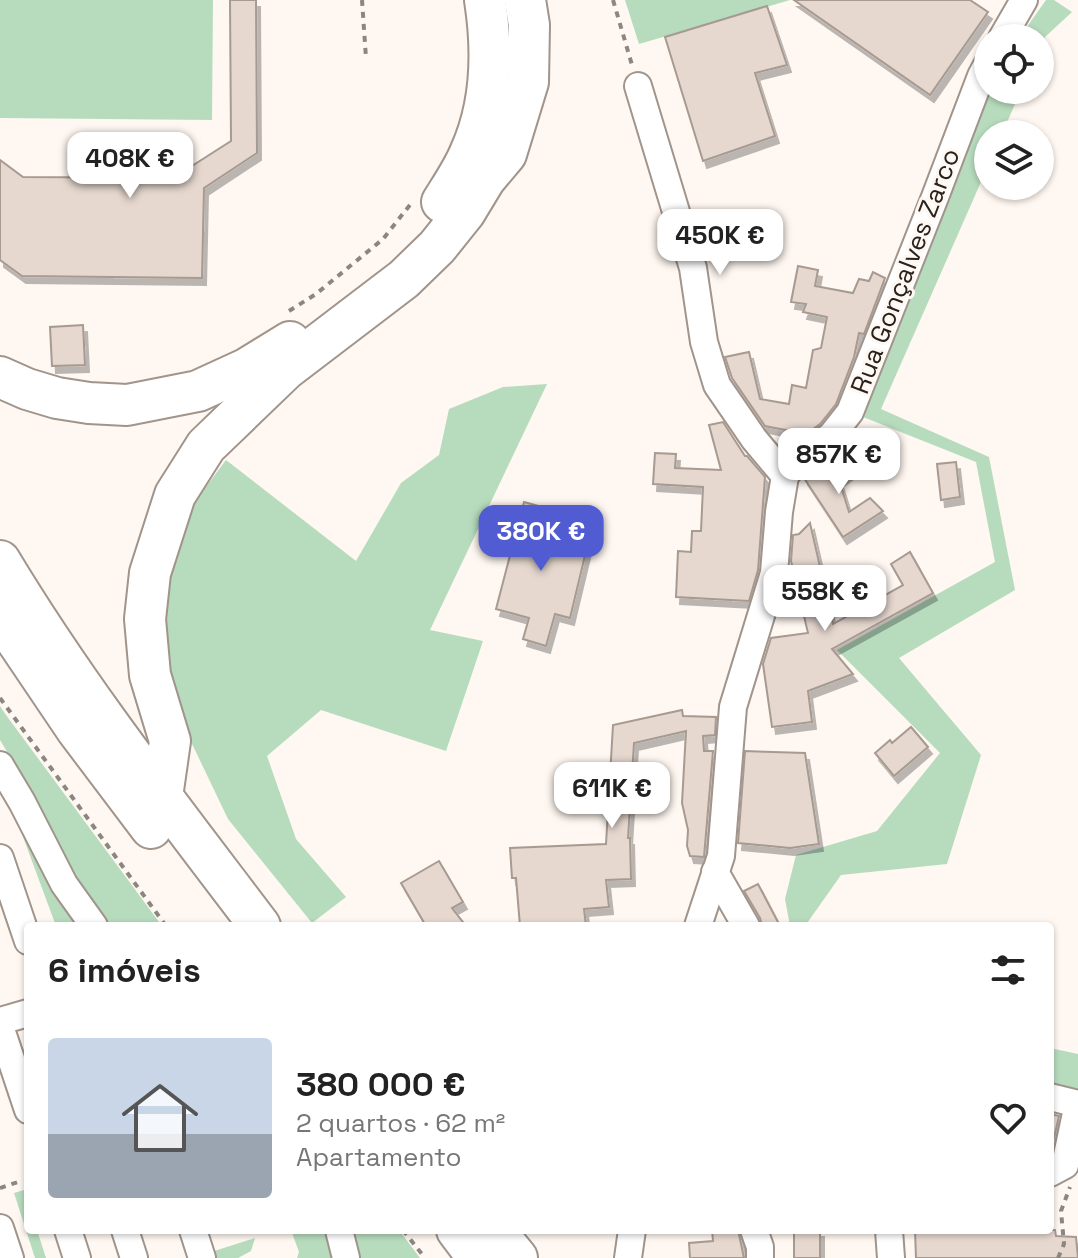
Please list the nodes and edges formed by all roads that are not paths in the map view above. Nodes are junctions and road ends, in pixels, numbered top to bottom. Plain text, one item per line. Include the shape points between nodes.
1 (485, 0) edge
2 (502, 0) edge
3 (525, 0) edge
4 (1024, 0) edge
5 (1010, 24) edge
6 (638, 86) road end
7 (974, 95) edge
8 (485, 179) junction
9 (0, 377) edge
10 (785, 476) junction
11 (0, 561) edge
12 (0, 616) edge
13 (0, 765) edge
14 (162, 797) junction
15 (0, 858) edge
16 (715, 872) junction
17 (91, 922) edge
18 (222, 922) edge
19 (257, 922) edge
20 (699, 922) edge
21 (744, 922) edge
22 (24, 929) edge
23 (24, 1015) edge
24 (0, 1024) edge
25 (24, 1098) edge
26 (1054, 1098) edge
27 (1078, 1104) edge
28 (1061, 1178) edge
29 (0, 1228) edge
30 (69, 1234) edge
31 (126, 1234) edge
32 (194, 1234) edge
33 (340, 1234) edge
34 (460, 1234) edge
35 (497, 1234) edge
36 (631, 1234) edge
37 (755, 1234) edge
38 (889, 1234) edge
39 (10, 1258) edge
40 (77, 1258) edge
41 (134, 1258) edge
42 (202, 1258) edge
43 (346, 1258) edge
44 (478, 1258) edge
45 (517, 1258) edge
46 (628, 1258) edge
47 (760, 1258) edge
48 (891, 1258) edge

1 - 9 highway via 490,80 470,154 422,232 357,290 273,353 198,391 127,405 89,403 57,398
2 - 8 highway via 507,81
3 - 8 highway via 528,82 506,154
4 - 5 street
6 - 10 street via 693,268 704,342 717,385
7 - 10 street, Rua Gonçalves Zarco via 850,412
8 - 14 highway via 437,247 404,279 286,369 206,446 175,495 150,573 145,619 150,675 170,741
10 - 16 street via 774,573 733,707 721,856
11 - 14 highway via 76,679
12 - 18 highway via 77,730
13 - 17 street via 64,884
14 - 19 highway
15 - 22 street
16 - 20 street
16 - 21 street
23 - 24 street
24 - 25 street
26 - 27 street
27 - 28 street
29 - 39 street
30 - 40 street
31 - 41 street
32 - 42 street
33 - 43 street
34 - 44 highway
35 - 45 highway
36 - 46 street
37 - 47 street
38 - 48 street

